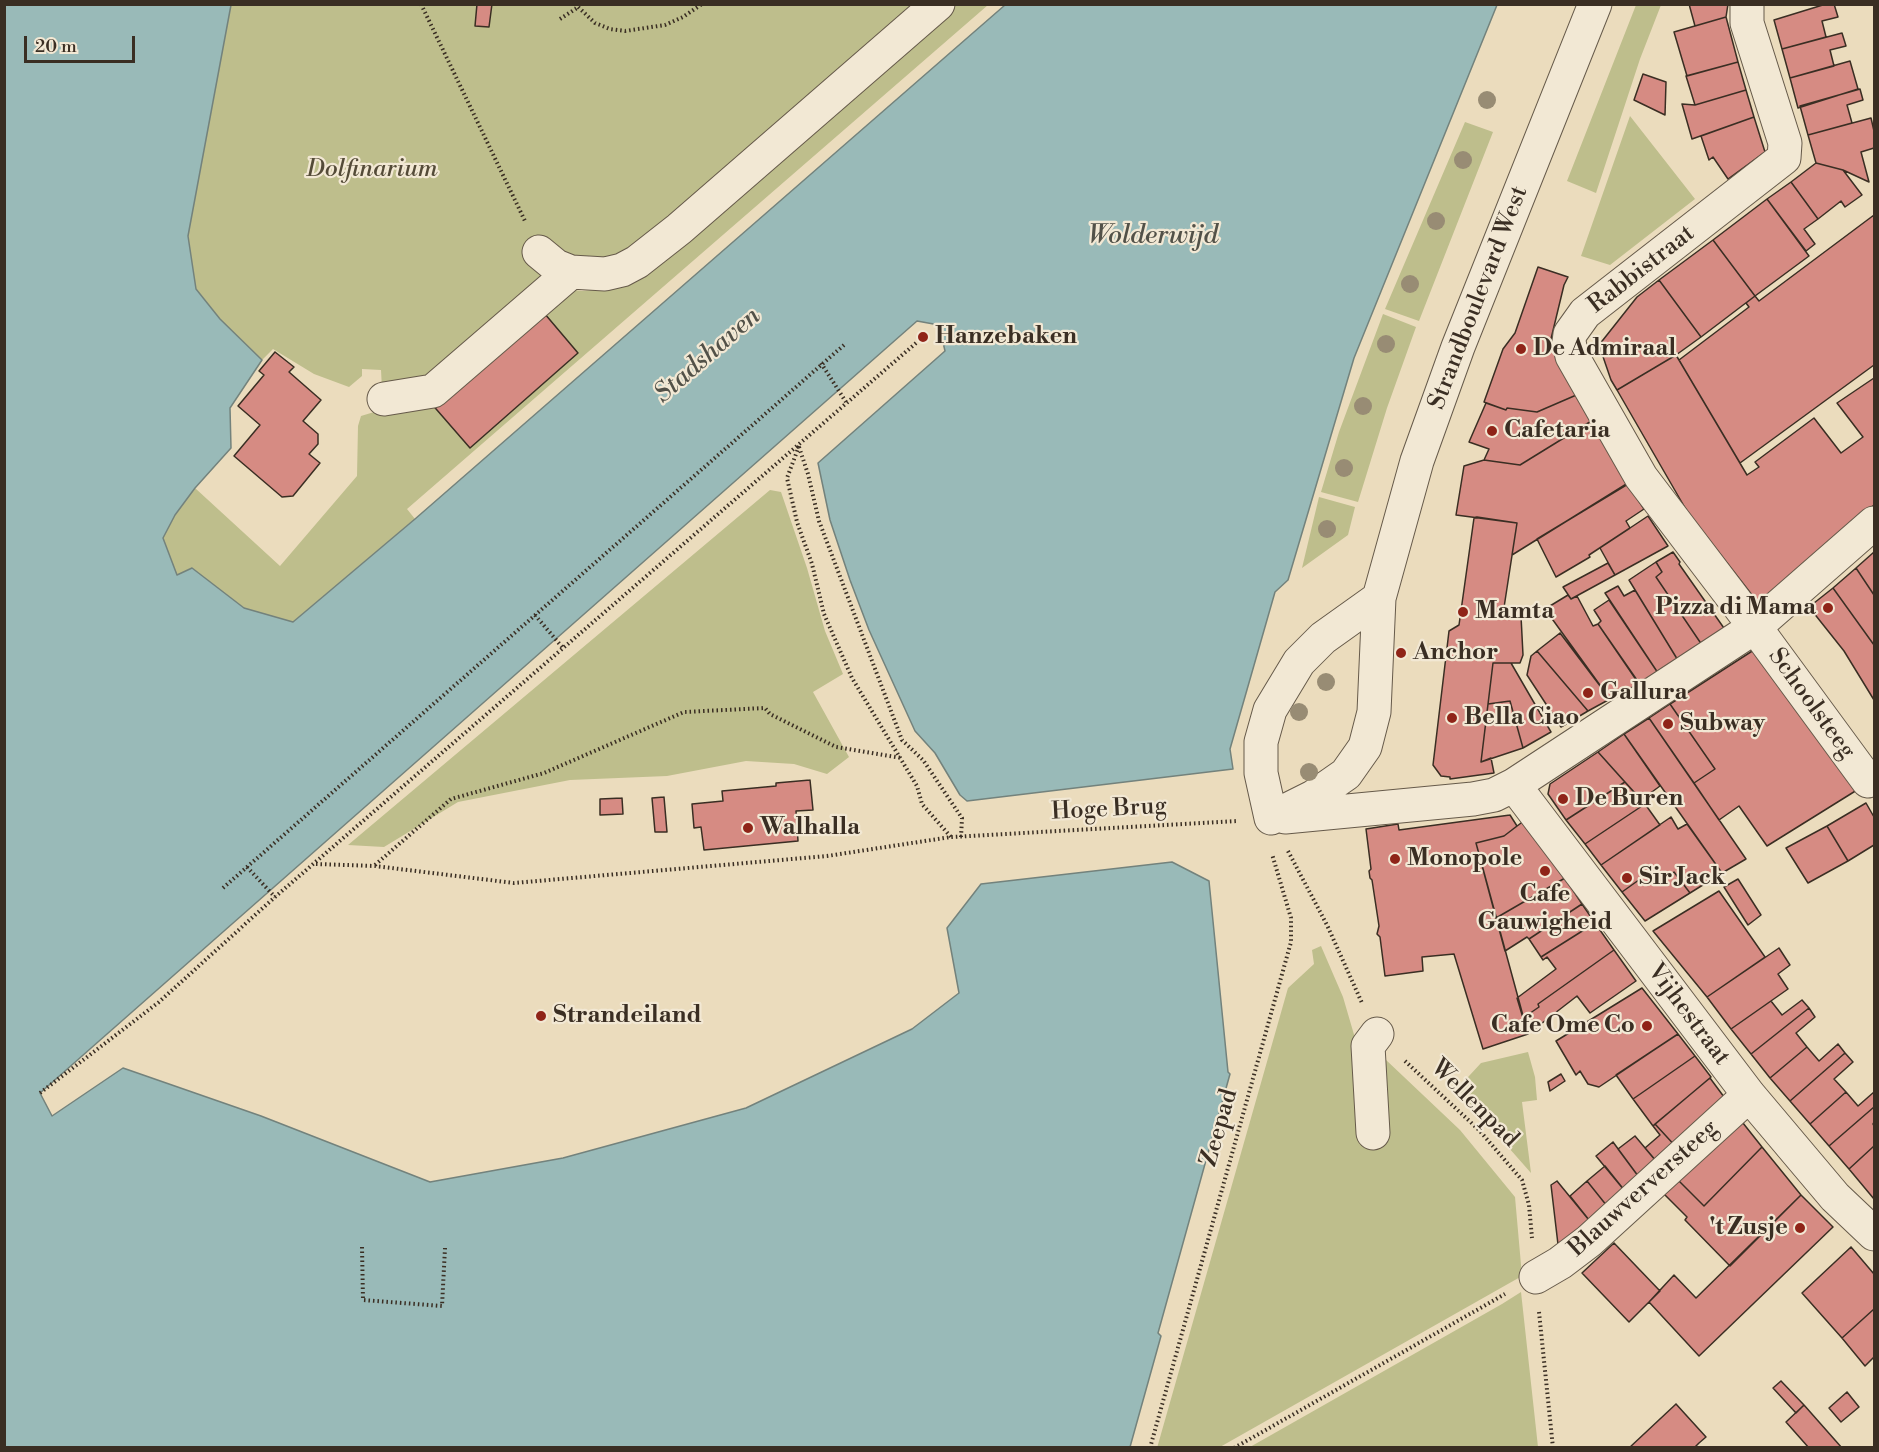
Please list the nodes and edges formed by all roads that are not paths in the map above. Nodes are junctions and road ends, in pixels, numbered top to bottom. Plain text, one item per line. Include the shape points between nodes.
1 (938, 4) edge
2 (1595, 4) edge
3 (1747, 4) edge
4 (539, 252) road end
5 (571, 272) junction
6 (384, 399) dead end
7 (1875, 523) edge
8 (1379, 598) junction
9 (1755, 627) junction
10 (1868, 782) dead end
11 (1514, 785) junction
12 (1257, 819) junction
13 (1377, 1034) road end
14 (1749, 1095) junction
15 (1373, 1133) dead end
16 (1875, 1234) edge
17 (1536, 1277) road end

1 - 5 street via 637,262 605,274
2 - 8 street, Strandboulevard West via 1458,347 1418,461
3 - 9 street, Rabbistraat via 1747,23 1785,143 1784,158 1585,313 1569,342 1572,356 1641,477
4 - 5 street
5 - 6 street via 433,391
7 - 9 street
8 - 12 street via 1323,638 1299,662 1270,710 1261,742
8 - 12 street, Strandboulevard West via 1374,712 1365,747 1346,774 1313,797
9 - 10 street, Schoolsteeg
9 - 11 street
11 - 12 street via 1494,795 1473,799
11 - 14 street, Vijhestraat
13 - 15 street via 1368,1046
14 - 16 street, Vijhestraat via 1835,1197
14 - 17 street, Blauwverversteeg via 1589,1241

